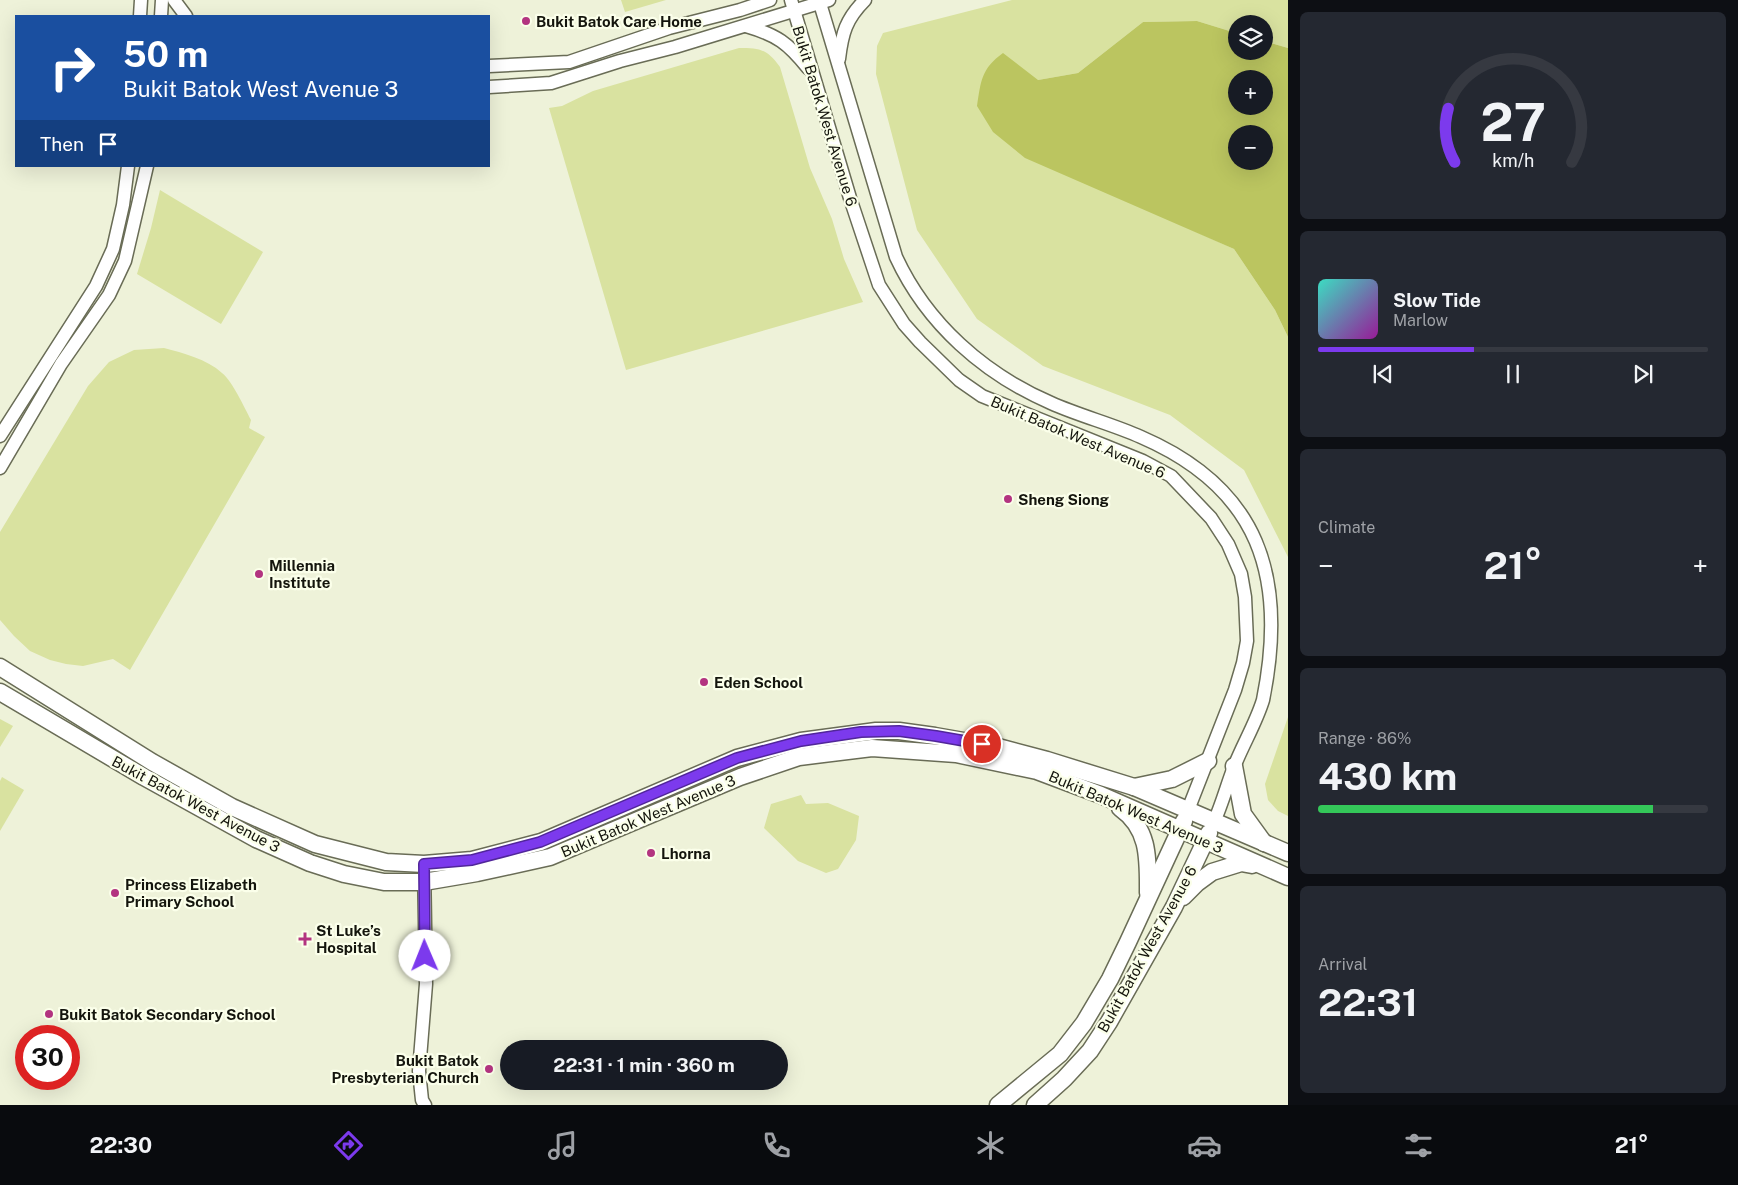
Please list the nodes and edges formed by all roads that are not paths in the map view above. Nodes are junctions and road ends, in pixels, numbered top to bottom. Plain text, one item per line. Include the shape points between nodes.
1 (141, 0) edge
2 (162, 0) edge
3 (174, 0) edge
4 (770, 0) edge
5 (865, 0) edge
6 (823, 1) edge
7 (744, 5) edge
8 (792, 5) edge
9 (140, 15) edge
10 (161, 15) edge
11 (185, 15) edge
12 (746, 26) junction
13 (838, 64) junction
14 (490, 66) edge
15 (813, 75) junction
16 (490, 87) edge
17 (128, 167) edge
18 (147, 167) edge
19 (0, 436) edge
20 (0, 468) edge
21 (0, 667) edge
22 (0, 692) edge
23 (1208, 761) junction
24 (152, 762) junction
25 (1234, 766) junction
26 (144, 777) junction
27 (1134, 788) junction
28 (1101, 795) junction
29 (1188, 810) junction
30 (1214, 822) junction
31 (1180, 830) junction
32 (1205, 841) junction
33 (1264, 843) junction
34 (1288, 853) edge
35 (424, 864) junction
36 (1269, 869) junction
37 (1288, 877) edge
38 (424, 882) junction
39 (1148, 898) junction
40 (1174, 907) junction
41 (1100, 996) junction
42 (1120, 1004) junction
43 (424, 1105) edge
44 (998, 1105) edge
45 (1035, 1105) edge

1 - 9 street
2 - 10 street
3 - 11 street
4 - 7 street
5 - 13 street via 844,30
6 - 8 street
6 - 13 street, Bukit Batok West Avenue 6
7 - 14 street via 569,62
8 - 12 street
8 - 15 street, Bukit Batok West Avenue 6
12 - 15 street via 768,33 786,44
12 - 16 street via 551,83
13 - 25 street, Bukit Batok West Avenue 6 via 896,258 915,292 940,323 975,358 1012,383 1050,403 1140,436 1197,466 1235,500 1256,532 1272,570 1276,640 1263,701
15 - 23 street, Bukit Batok West Avenue 6 via 879,285 904,324 959,380 982,396 1171,476 1211,518 1228,544 1242,574 1247,641 1235,690
17 - 19 street via 113,249 96,286
18 - 20 street via 125,261 109,295 61,364
21 - 24 main road, Bukit Batok West Avenue 3
22 - 26 main road, Bukit Batok West Avenue 3
23 - 27 main road via 1172,779
23 - 29 street, Bukit Batok West Avenue 6
24 - 26 street
24 - 35 main road, Bukit Batok West Avenue 3 via 232,806 315,844 386,862
25 - 30 street, Bukit Batok West Avenue 6
25 - 33 main road via 1243,814
26 - 38 main road, Bukit Batok West Avenue 3 via 256,839 310,863 384,882
27 - 29 main road, Bukit Batok West Avenue 3
27 - 35 main road, Bukit Batok West Avenue 3 via 998,747 899,731 844,734 801,741 737,758 540,842 472,860
28 - 31 main road, Bukit Batok West Avenue 3
28 - 38 main road, Bukit Batok West Avenue 3 via 1037,771 956,754 872,748 807,755 740,777 550,857
28 - 39 main road via 1129,814 1143,836 1148,853
29 - 30 main road, Bukit Batok West Avenue 3
29 - 31 main road, Bukit Batok West Avenue 6
30 - 32 main road, Bukit Batok West Avenue 6
30 - 33 main road, Bukit Batok West Avenue 3
31 - 32 main road, Bukit Batok West Avenue 3
31 - 39 main road, Bukit Batok West Avenue 6
32 - 36 main road, Bukit Batok West Avenue 3
32 - 40 main road, Bukit Batok West Avenue 6
33 - 34 main road, Bukit Batok West Avenue 3
35 - 38 street
36 - 37 main road, Bukit Batok West Avenue 3
36 - 40 main road via 1241,863 1212,872
38 - 43 street via 426,984 419,1071
39 - 41 main road, Bukit Batok West Avenue 6
40 - 42 main road, Bukit Batok West Avenue 6
41 - 42 street
41 - 44 main road, Bukit Batok West Avenue 6 via 1060,1054
42 - 45 main road, Bukit Batok West Avenue 6 via 1090,1051

